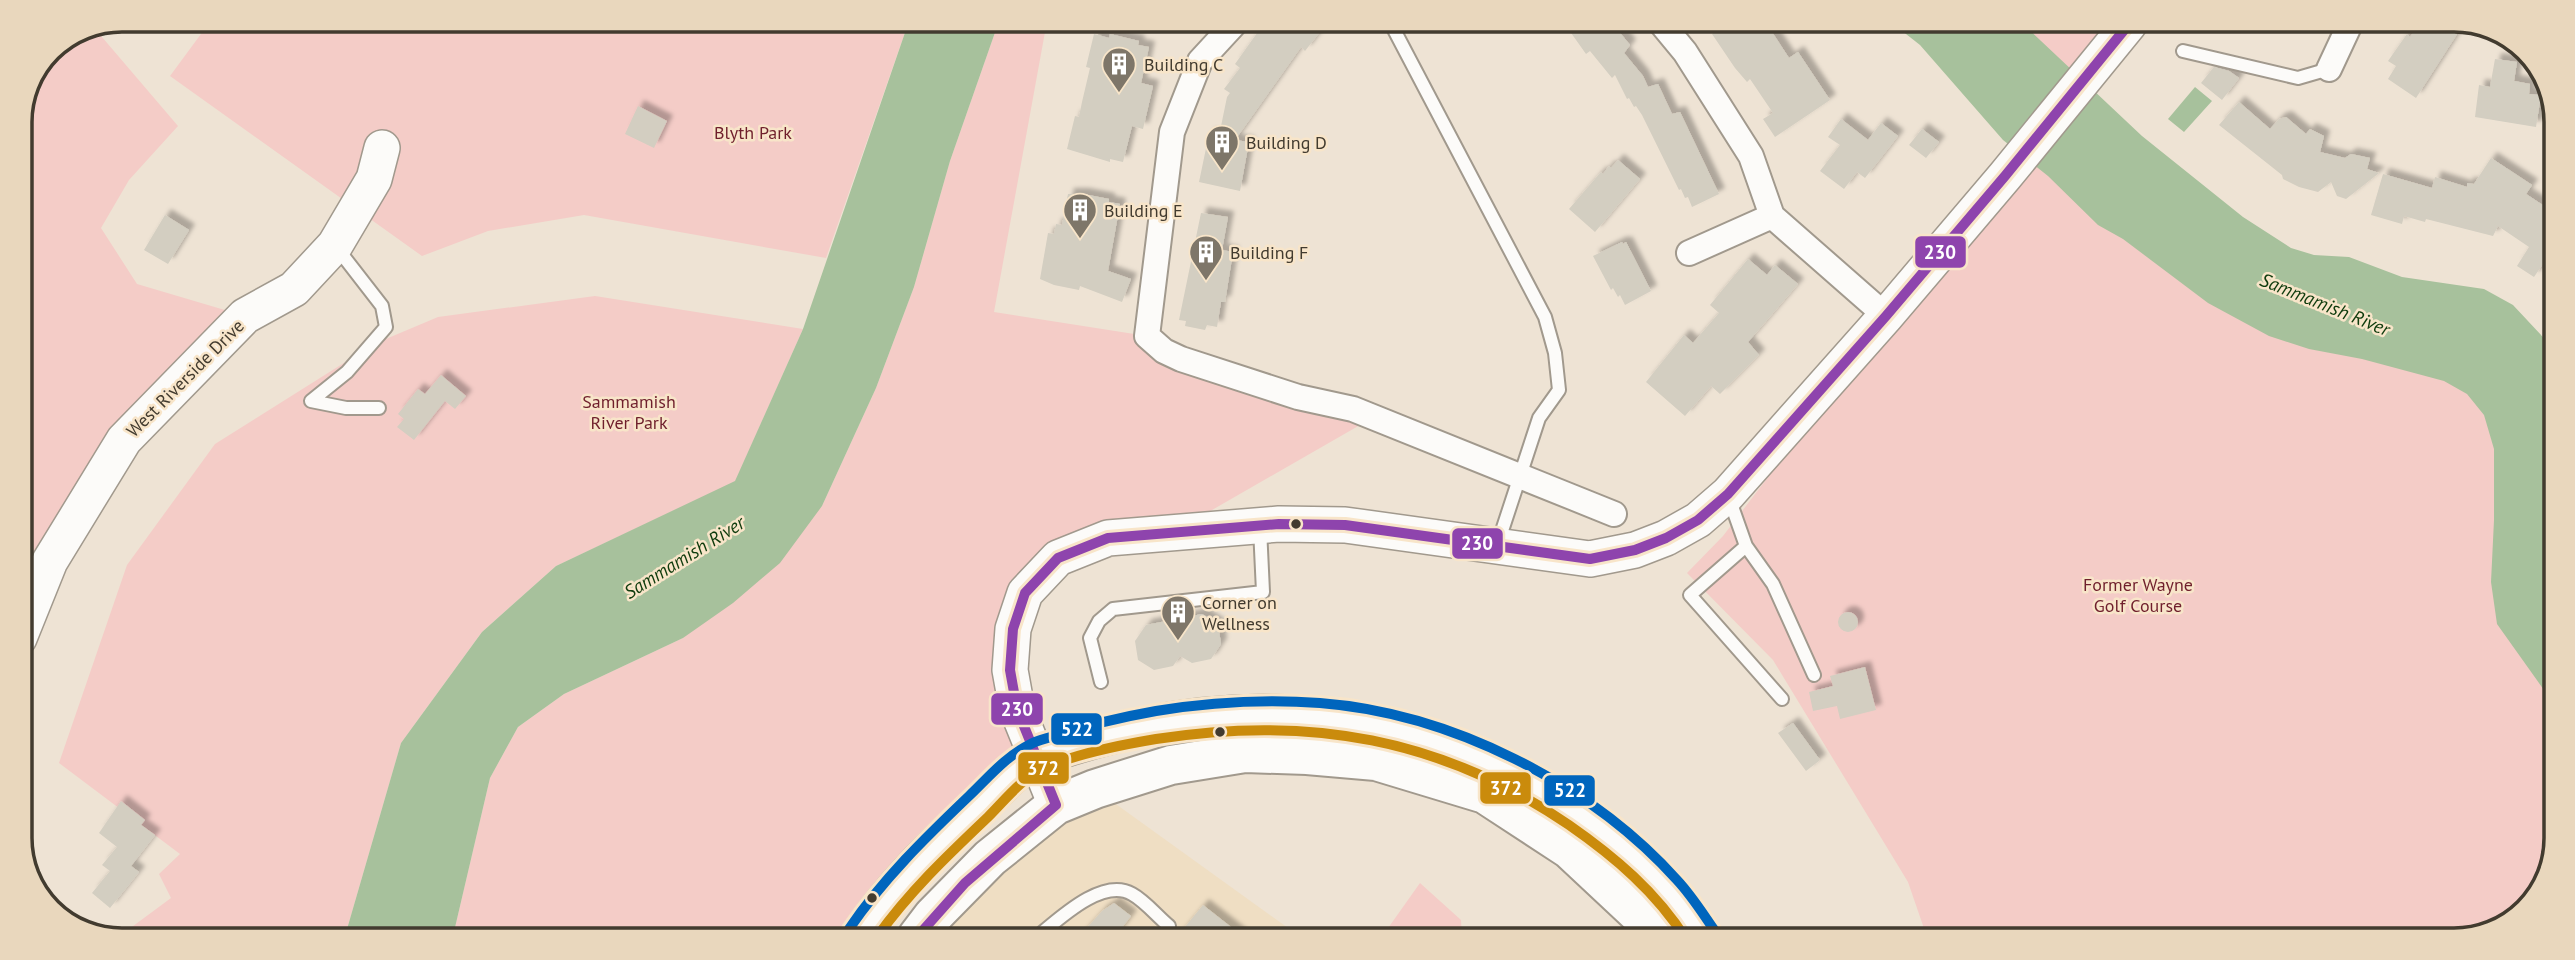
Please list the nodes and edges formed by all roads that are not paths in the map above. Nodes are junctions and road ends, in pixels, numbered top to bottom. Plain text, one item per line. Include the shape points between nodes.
1 (1227, 32) edge
2 (1395, 32) edge
3 (1668, 32) edge
4 (2123, 32) edge
5 (2346, 32) edge
6 (2183, 51) dead end
7 (2329, 69) joint
8 (382, 148) dead end
9 (1772, 216) junction
10 (335, 245) junction
11 (1689, 253) dead end
12 (1886, 316) junction
13 (379, 408) dead end
14 (1519, 474) junction
15 (1728, 494) junction
16 (1614, 514) dead end
17 (1260, 524) junction
18 (1497, 546) junction
19 (1746, 546) junction
20 (32, 606) edge
21 (1814, 675) dead end
22 (1101, 682) dead end
23 (1782, 699) dead end
24 (1036, 756) junction
25 (1056, 805) junction
26 (1169, 926) dead end
27 (866, 928) edge
28 (924, 928) edge
29 (1048, 928) edge
30 (1652, 928) edge
31 (1695, 928) edge

1 - 14 street via 1200,61 1172,132 1147,336 1181,359 1298,397 1353,409
2 - 14 lane via 1545,317 1559,390 1539,418
3 - 9 street via 1751,156
4 - 12 main road
5 - 7 street
6 - 7 lane via 2298,78
8 - 10 main road, West Riverside Drive via 374,179
9 - 11 street
9 - 12 street
10 - 13 lane via 382,306 386,327 347,372 311,401
10 - 20 main road, West Riverside Drive via 294,289 245,316 124,440 50,561
12 - 15 main road
14 - 16 street
14 - 18 lane
15 - 18 main road via 1698,520 1635,550 1590,559
15 - 19 lane
17 - 18 main road via 1345,525
17 - 22 lane via 1263,592 1113,609 1099,621 1090,638
17 - 24 main road via 1108,538 1058,558 1025,593 1013,629 1010,670 1017,709
19 - 21 lane via 1773,584
19 - 23 lane via 1690,595
24 - 25 main road
24 - 27 main road via 918,862
24 - 31 main road via 1151,725 1237,714 1299,714 1421,736 1479,757 1568,805 1651,872
25 - 28 main road via 990,858
25 - 30 main road via 1171,765 1245,753 1376,761 1485,794 1569,849
26 - 29 lane via 1130,892 1109,891 1080,902

